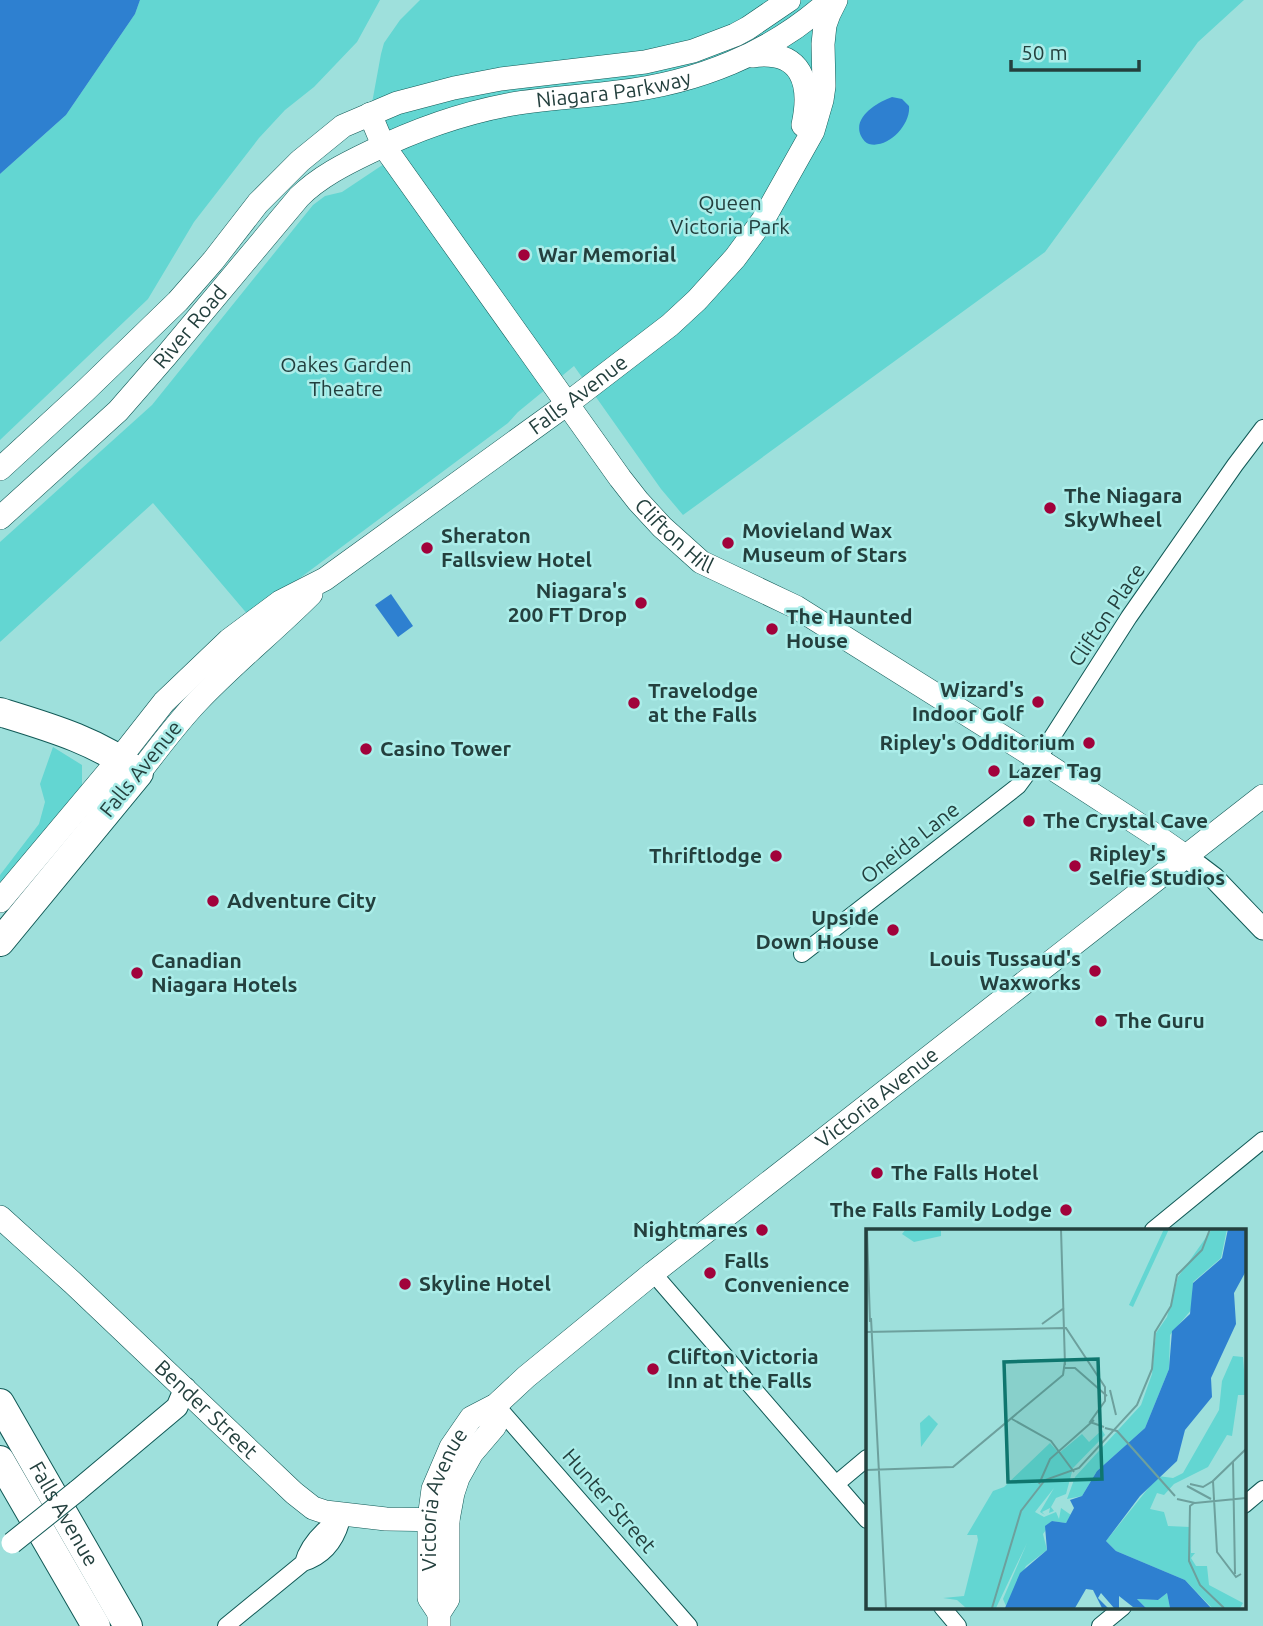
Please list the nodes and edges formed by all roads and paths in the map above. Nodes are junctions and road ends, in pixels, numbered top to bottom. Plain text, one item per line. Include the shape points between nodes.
1 (789, 0) edge
2 (830, 0) edge
3 (836, 0) edge
4 (745, 57) junction
5 (370, 114) junction
6 (383, 145) junction
7 (792, 169) junction
8 (567, 404) junction
9 (1263, 428) edge
10 (0, 469) edge
11 (0, 518) edge
12 (0, 712) edge
13 (1038, 760) junction
14 (129, 765) junction
15 (1263, 796) edge
16 (1185, 856) junction
17 (0, 901) edge
18 (1263, 929) edge
19 (0, 942) edge
20 (802, 954) dead end
21 (1263, 1140) edge
22 (0, 1217) edge
23 (1154, 1229) edge
24 (653, 1273) junction
25 (185, 1388) junction
26 (0, 1403) edge
27 (496, 1405) junction
28 (866, 1459) edge
29 (0, 1460) edge
30 (836, 1484) junction
31 (1263, 1489) edge
32 (1246, 1503) edge
33 (343, 1515) junction
34 (866, 1519) edge
35 (438, 1520) junction
36 (6, 1548) edge
37 (943, 1608) edge
38 (1122, 1608) edge
39 (245, 1619) edge
40 (439, 1620) edge
41 (96, 1626) edge
42 (128, 1626) edge
43 (226, 1626) edge
44 (689, 1626) edge
45 (958, 1626) edge
46 (1100, 1626) edge

1 - 5 main road, Niagara Parkway via 735,35 693,51 645,62 478,83 414,97
2 - 4 main road, Niagara Parkway via 791,32
3 - 7 main road, Falls Avenue via 825,25 822,100 813,131
4 - 6 main road, Niagara Parkway via 704,74 649,87 504,106 427,127
4 - 7 main road, Falls Avenue via 783,57 802,75 807,101
5 - 6 main road, Clifton Hill
5 - 10 main road, River Road via 343,126 299,161 258,203 178,301
6 - 8 main road, Clifton Hill
6 - 11 main road, River Road via 326,176 299,197 118,411
7 - 8 main road, Falls Avenue via 751,238 696,300
8 - 13 main road, Clifton Hill via 647,512 701,562 796,607
8 - 14 main road, Falls Avenue via 325,579
9 - 13 street, Clifton Place via 1129,617
12 - 14 highway via 64,732
13 - 16 main road, Clifton Hill
13 - 20 street, Oneida Lane via 1018,786
14 - 17 main road, Falls Avenue
14 - 19 highway, Falls Avenue
15 - 16 main road, Victoria Avenue
16 - 18 street via 1214,878
16 - 24 main road, Victoria Avenue
21 - 23 street
22 - 25 main road, Bender Street
24 - 27 main road, Victoria Avenue
24 - 30 street
25 - 33 main road, Bender Street via 294,1493 313,1508
25 - 36 street, bridge via 177,1408
26 - 42 highway, Falls Avenue
27 - 35 main road, Victoria Avenue via 471,1418 451,1447 433,1489
27 - 44 street, Hunter Street
28 - 30 street
29 - 41 highway, Falls Avenue
30 - 34 street
31 - 32 street
33 - 35 main road, Bender Street
33 - 39 street via 340,1530 318,1558 303,1563
35 - 40 main road, Victoria Avenue via 429,1598
37 - 45 street
38 - 46 street
39 - 43 street

